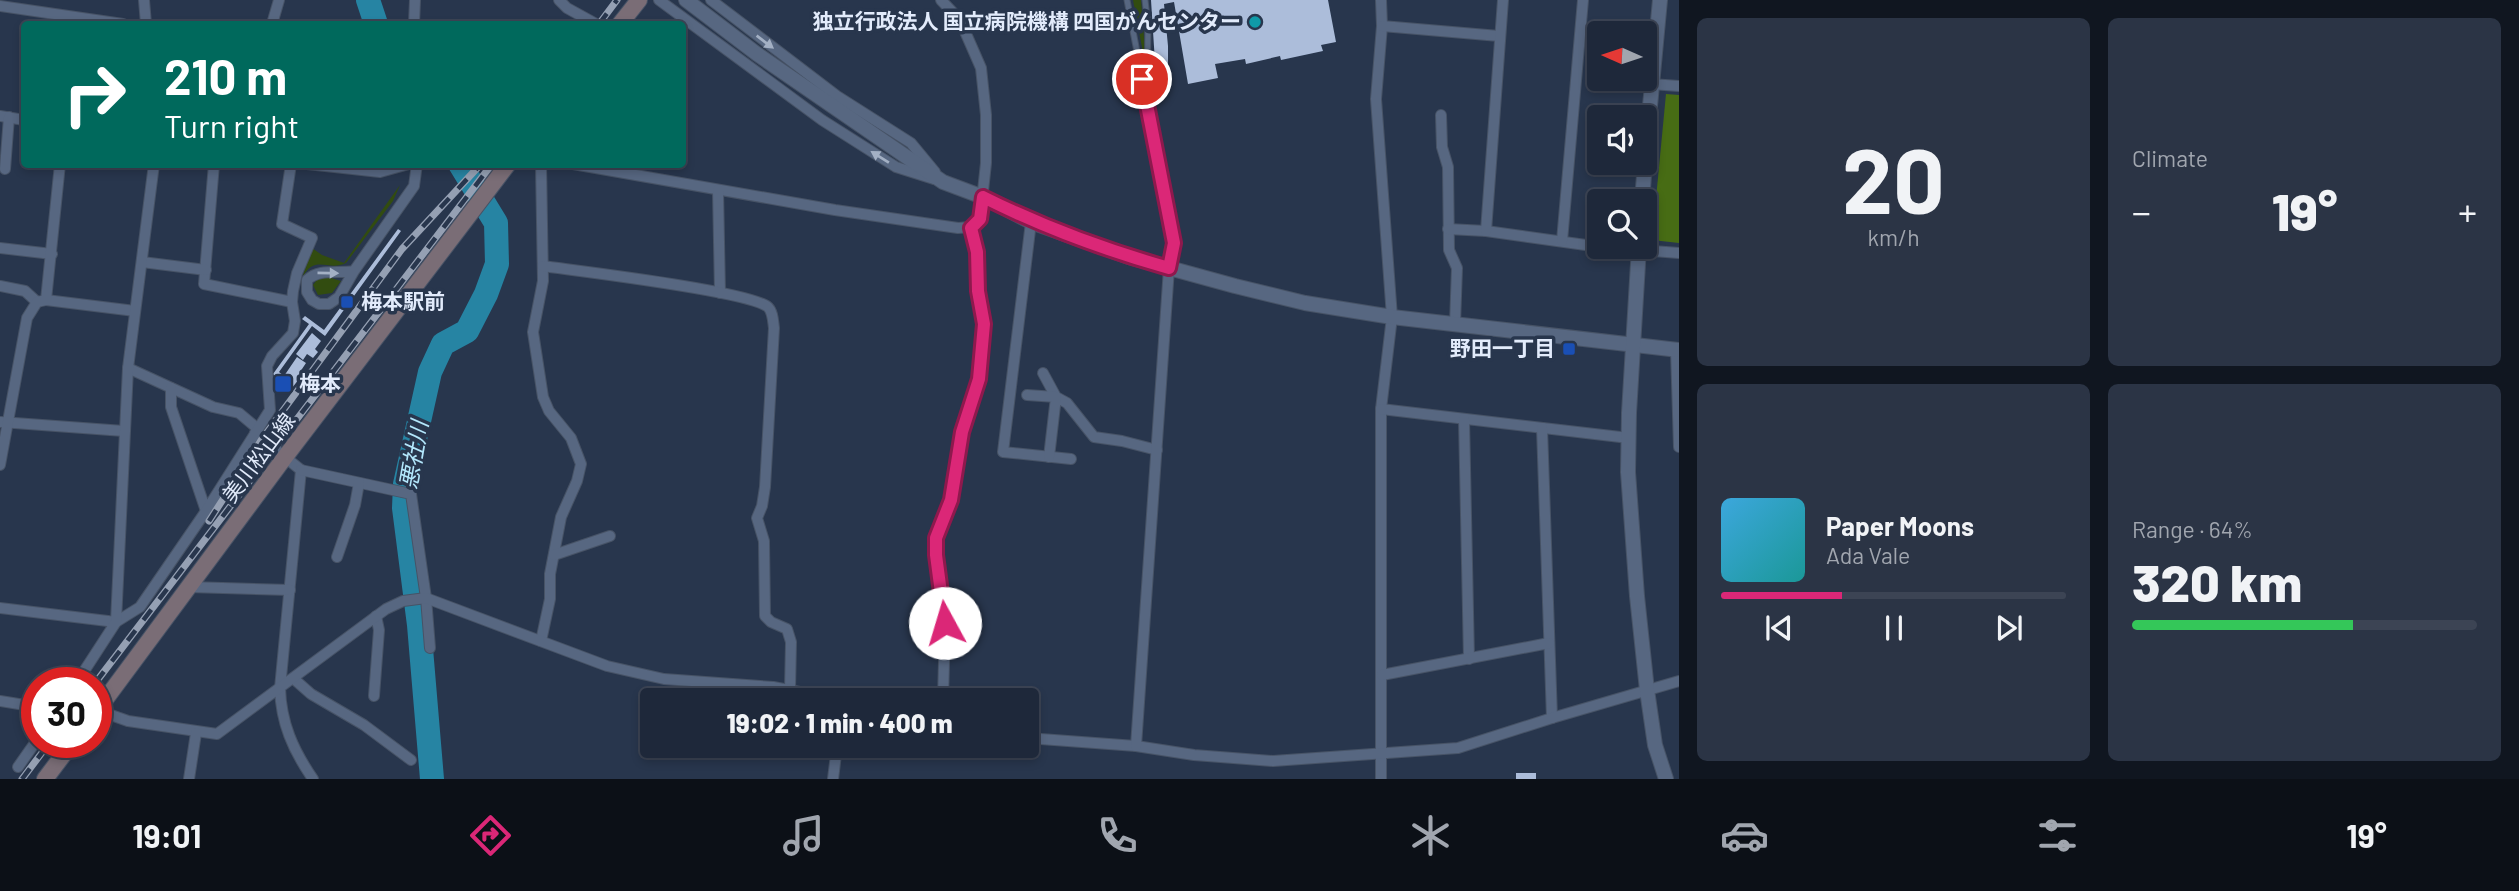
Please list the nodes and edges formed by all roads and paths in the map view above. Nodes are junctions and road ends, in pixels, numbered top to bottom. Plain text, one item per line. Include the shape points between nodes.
1 (144, 0) edge
2 (279, 0) edge
3 (415, 0) edge
4 (559, 0) edge
5 (639, 0) edge
6 (659, 0) edge
7 (685, 0) edge
8 (711, 0) edge
9 (941, 0) edge
10 (1127, 0) edge
11 (1145, 0) edge
12 (1381, 0) edge
13 (1503, 0) edge
14 (1583, 0) edge
15 (1660, 0) edge
16 (0, 6) edge
17 (76, 21) edge
18 (146, 21) edge
19 (273, 21) edge
20 (414, 21) edge
21 (591, 21) edge
22 (622, 21) edge
23 (1382, 26) junction
24 (1657, 28) edge
25 (1499, 36) junction
26 (1657, 84) edge
27 (1679, 86) edge
28 (1147, 105) junction
29 (1441, 115) dead end
30 (4, 116) edge
31 (60, 168) edge
32 (154, 168) edge
33 (214, 168) edge
34 (290, 168) edge
35 (344, 168) edge
36 (394, 168) edge
37 (417, 168) edge
38 (505, 168) edge
39 (541, 168) edge
40 (595, 168) edge
41 (5, 169) dead end
42 (943, 182) junction
43 (718, 190) junction
44 (983, 197) junction
45 (1031, 222) junction
46 (971, 228) junction
47 (1448, 229) junction
48 (1486, 231) junction
49 (1562, 242) junction
50 (1587, 245) edge
51 (0, 248) edge
52 (1657, 250) edge
53 (1679, 253) edge
54 (51, 254) junction
55 (1639, 259) edge
56 (142, 262) junction
57 (543, 266) junction
58 (1169, 268) junction
59 (206, 270) junction
60 (354, 271) dead end
61 (0, 286) edge
62 (720, 293) junction
63 (42, 301) junction
64 (292, 302) junction
65 (135, 311) junction
66 (1392, 317) junction
67 (1455, 324) junction
68 (1635, 346) junction
69 (1678, 350) edge
70 (128, 368) junction
71 (1043, 373) dead end
72 (172, 388) junction
73 (1027, 395) dead end
74 (1056, 397) junction
75 (1381, 409) junction
76 (1679, 412) edge
77 (1464, 419) junction
78 (3, 422) edge
79 (1542, 428) junction
80 (124, 431) junction
81 (257, 431) junction
82 (1629, 438) junction
83 (1679, 447) edge
84 (1157, 450) junction
85 (285, 457) junction
86 (1049, 457) junction
87 (1071, 459) dead end
88 (0, 465) edge
89 (301, 470) junction
90 (359, 483) junction
91 (206, 511) junction
92 (610, 536) dead end
93 (554, 555) junction
94 (337, 557) dead end
95 (189, 587) junction
96 (290, 590) junction
97 (424, 598) junction
98 (0, 608) edge
99 (376, 616) junction
100 (117, 622) junction
101 (541, 641) junction
102 (1549, 643) junction
103 (430, 648) dead end
104 (1469, 659) junction
105 (87, 667) edge
106 (1382, 675) junction
107 (293, 680) junction
108 (1679, 681) edge
109 (280, 688) junction
110 (767, 688) edge
111 (790, 688) edge
112 (943, 688) edge
113 (112, 691) edge
114 (1647, 691) junction
115 (374, 696) dead end
116 (0, 701) edge
117 (21, 704) edge
118 (112, 716) edge
119 (1552, 718) junction
120 (196, 733) junction
121 (1039, 739) edge
122 (1136, 746) junction
123 (1382, 754) junction
124 (24, 758) edge
125 (64, 758) edge
126 (836, 758) edge
127 (411, 760) dead end
128 (18, 767) dead end
129 (54, 775) edge
130 (189, 779) edge
131 (313, 779) edge
132 (833, 779) edge
133 (1381, 779) edge
134 (1666, 779) edge

1 - 18 street
2 - 19 street
3 - 20 street
4 - 21 street
5 - 22 main road
42 -> 6 street via 896,167 832,127
7 - 42 street
8 -> 42 street via 836,96 911,143
9 - 44 street via 960,20 981,68 986,115
10 - 28 lane
11 - 28 lane
12 - 23 street
13 - 25 street
14 - 49 street
15 - 24 street
16 - 17 street
23 - 25 street
23 - 66 street via 1376,99
25 - 48 street
26 - 27 street
28 - 58 lane via 1174,243
29 - 47 street via 1448,167
30 - 41 street
31 - 54 street
32 - 56 street
33 - 59 street
34 - 64 street via 282,225 312,237
35 - 36 street via 380,172
37 - 60 street via 414,186
38 - 85 main road, 美川松山線
39 - 57 street
40 - 43 street
42 - 44 street
43 - 46 street
43 - 62 street
44 - 45 street
44 - 46 street via 980,219
45 - 58 street
45 - 86 street via 1003,452
46 - 112 street via 984,324 979,379 962,432 951,500 936,538 945,623
47 - 48 street
47 - 67 street via 1449,250 1457,268
48 - 49 street
49 - 50 street
51 - 54 street
52 - 53 street
54 - 63 street
55 - 68 street
56 - 59 street
56 - 65 street
57 - 62 street
57 - 93 street via 533,332 539,378 549,411 571,438 581,464 561,517
58 - 66 street via 1305,303
58 - 84 street
59 - 64 street via 204,284
61 - 63 street via 25,291
62 - 111 street via 757,302 772,315 765,487 757,518 764,541 765,616 787,629 792,642
63 - 65 street
63 - 78 street via 27,318
64 - 81 street via 293,333 267,366 270,410
65 - 70 street
66 - 67 street
66 - 75 street
67 - 68 street
68 - 69 street
68 - 82 street
69 - 76 street
70 - 72 street
70 - 80 street
71 - 74 street
72 - 81 street via 239,413
72 - 91 street via 171,407
73 - 74 street
74 - 84 street via 1067,403 1094,437
74 - 86 street
75 - 77 street
75 - 106 street
76 - 83 street
77 - 79 street
77 - 104 street
78 - 80 street
78 - 88 street
79 - 82 street
79 - 102 street
80 - 100 street
81 - 85 street
81 - 91 street
82 - 114 street
84 - 122 street
85 - 89 street
85 - 95 main road, 美川松山線
86 - 87 street
89 - 90 street
89 - 96 street
90 - 94 street
90 - 97 street via 411,494
91 - 100 street via 140,607
92 - 93 street
93 - 101 street
95 - 96 street
95 - 113 main road, 美川松山線
96 - 109 street
97 - 99 street via 403,601
97 - 101 street
97 - 103 street
98 - 100 street
99 - 107 street
99 - 115 street
100 - 105 street
101 - 110 street via 607,666 664,679
102 - 104 street
102 - 119 street
104 - 106 street
106 - 123 street
107 - 109 street
107 - 127 street
108 - 114 street
109 - 120 street via 217,734
109 - 131 street via 287,733
114 - 119 street
114 - 134 street via 1655,746
116 - 117 street
118 - 120 street
119 - 123 street via 1458,748
120 - 130 street
121 - 122 street
122 - 123 street via 1273,761
123 - 133 street
124 - 128 street
125 - 129 main road
126 - 132 street

